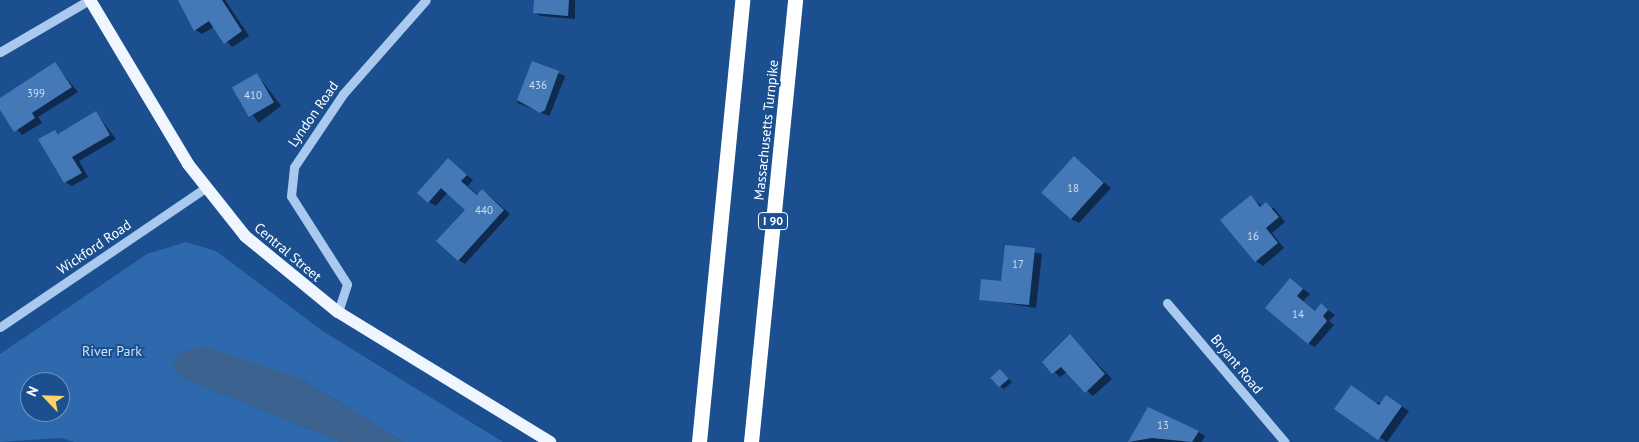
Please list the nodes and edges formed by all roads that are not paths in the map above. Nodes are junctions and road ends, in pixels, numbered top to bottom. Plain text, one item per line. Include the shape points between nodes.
1 (89, 0) edge
2 (426, 0) edge
3 (742, 0) edge
4 (795, 0) edge
5 (0, 52) edge
6 (204, 189) junction
7 (1167, 304) dead end
8 (338, 312) junction
9 (0, 327) edge
10 (550, 442) edge
11 (699, 442) edge
12 (751, 442) edge
13 (1285, 442) edge

1 - 5 street
1 - 6 main road, Central Street
2 - 8 street, Lyndon Road via 338,101 294,167 294,203 342,270 347,284
3 - 11 highway
4 - 12 highway, Massachusetts Turnpike / I 90
6 - 8 main road, Central Street via 245,236
6 - 9 street, Wickford Road
7 - 13 street, Bryant Road
8 - 10 main road, Central Street

